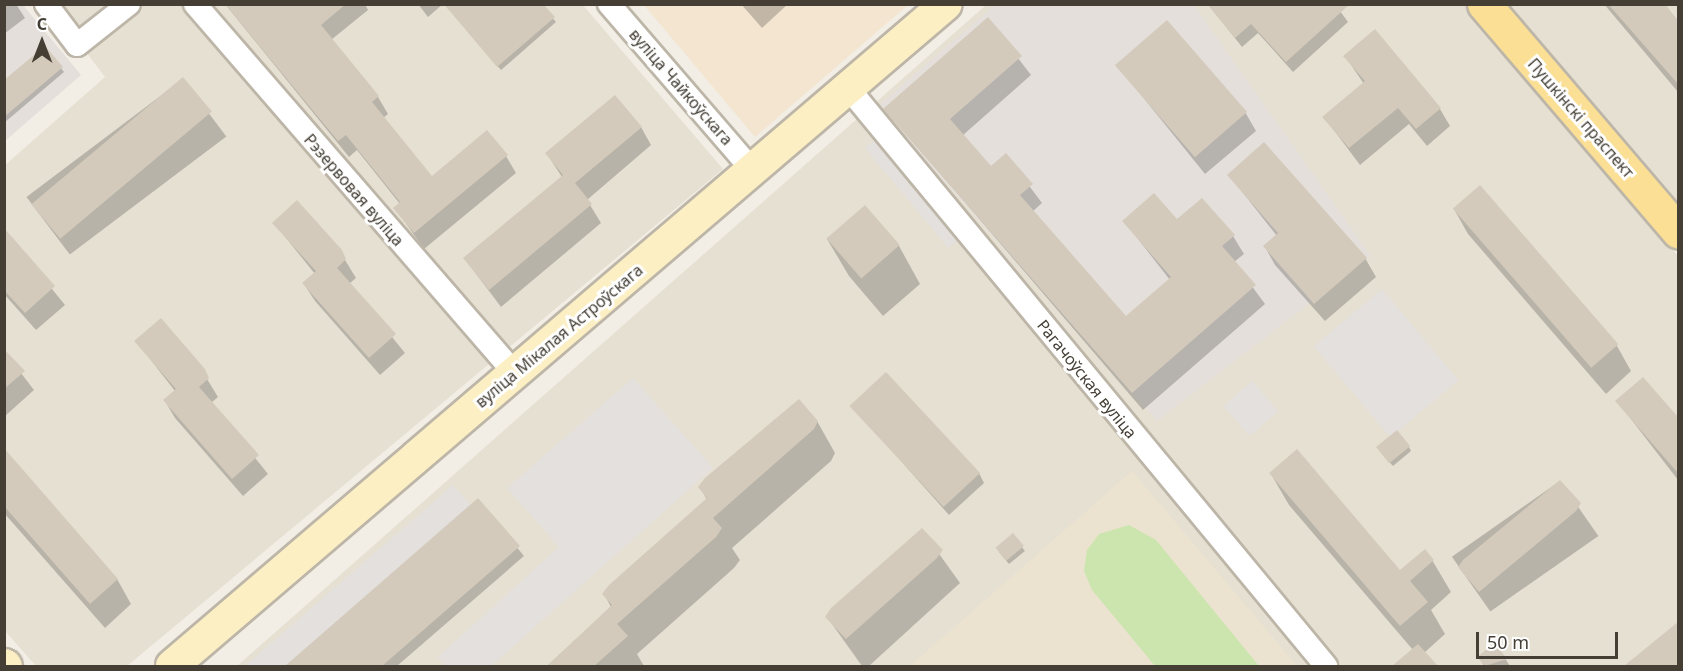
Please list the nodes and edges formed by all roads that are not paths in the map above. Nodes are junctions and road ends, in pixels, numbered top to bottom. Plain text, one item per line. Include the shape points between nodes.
1 (46, 4) edge
2 (129, 4) edge
3 (195, 4) edge
4 (609, 4) edge
5 (946, 4) edge
6 (1484, 4) edge
7 (849, 89) junction
8 (753, 171) junction
9 (1678, 231) edge
10 (515, 374) junction
11 (171, 666) edge
12 (1326, 666) edge

1 - 2 street via 77,45
3 - 10 street, Рэзервовая вуліца
4 - 8 street, вуліца Чайкоўскага
5 - 7 main road, вуліца Мікалая Астроўскага
6 - 9 main road, Пушкінскі праспект
7 - 8 main road, вуліца Мікалая Астроўскага
7 - 12 street, Рагачоўская вуліца
8 - 10 main road, вуліца Мікалая Астроўскага
10 - 11 main road, вуліца Мікалая Астроўскага

